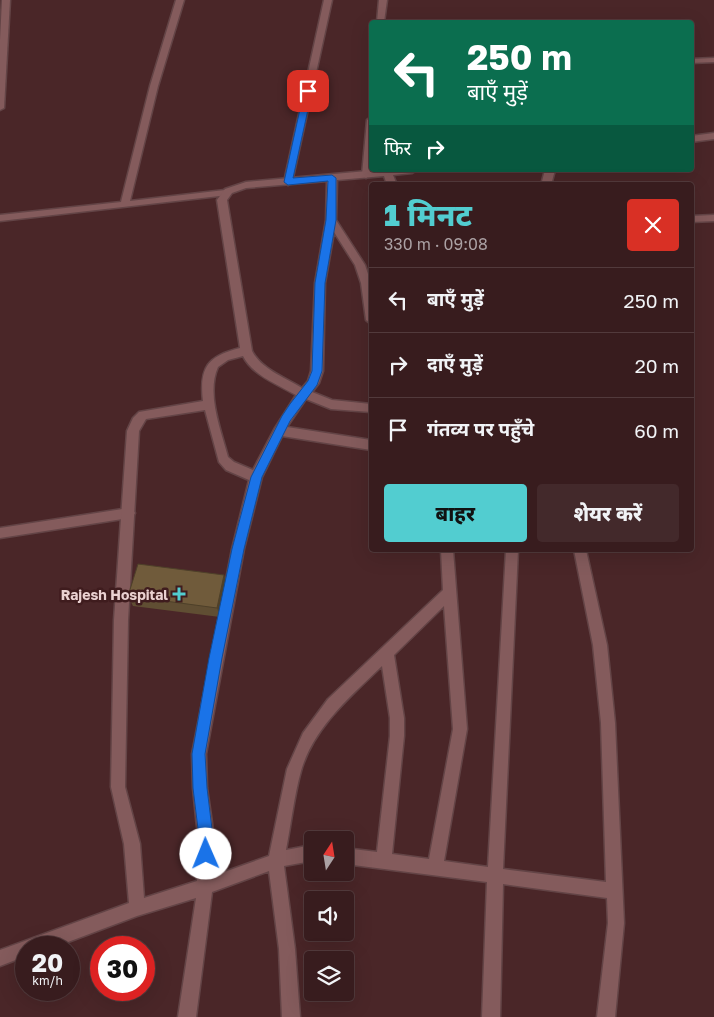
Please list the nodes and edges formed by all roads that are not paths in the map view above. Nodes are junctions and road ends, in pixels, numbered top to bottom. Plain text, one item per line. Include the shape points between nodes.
1 (6, 0) edge
2 (180, 0) edge
3 (328, 0) edge
4 (383, 0) edge
5 (381, 20) edge
6 (714, 60) edge
7 (694, 61) edge
8 (0, 108) edge
9 (714, 136) edge
10 (694, 139) edge
11 (369, 142) edge
12 (396, 172) edge
13 (388, 173) junction
14 (366, 175) junction
15 (332, 178) junction
16 (288, 182) junction
17 (391, 182) edge
18 (225, 193) junction
19 (125, 204) junction
20 (0, 218) edge
21 (714, 218) edge
22 (694, 219) edge
23 (331, 220) junction
24 (369, 306) edge
25 (246, 351) junction
26 (304, 394) junction
27 (208, 405) junction
28 (369, 408) edge
29 (279, 431) junction
30 (369, 445) edge
31 (256, 477) junction
32 (129, 513) junction
33 (0, 533) edge
34 (447, 552) edge
35 (512, 552) edge
36 (580, 552) edge
37 (449, 593) junction
38 (387, 652) junction
39 (304, 854) edge
40 (354, 857) edge
41 (384, 861) junction
42 (276, 862) junction
43 (435, 868) junction
44 (496, 875) junction
45 (204, 887) junction
46 (614, 891) junction
47 (137, 908) junction
48 (61, 936) edge
49 (15, 953) edge
50 (0, 958) edge
51 (293, 1015) edge
52 (187, 1017) edge
53 (491, 1017) edge
54 (606, 1017) edge

1 - 8 lane
2 - 19 lane via 154,86
3 - 16 lane
4 - 5 lane
6 - 7 lane
9 - 10 street
11 - 14 lane
12 - 13 street
13 - 14 street
13 - 17 street
14 - 15 street
15 - 16 street
15 - 23 street
16 - 18 street via 246,185
18 - 19 lane
18 - 25 street via 222,207
19 - 20 lane
21 - 22 street
23 - 24 street via 360,265
23 - 26 street via 320,283 317,371
25 - 26 street via 258,367
25 - 27 street via 214,364 210,372
26 - 28 street via 331,404
26 - 29 street
27 - 31 street via 223,459 230,466
27 - 32 street via 151,413 137,422 133,431
29 - 30 street
29 - 31 street
31 - 45 street via 236,558 199,754 206,837
32 - 33 lane
32 - 47 street via 121,620 118,787 132,844
34 - 37 street
35 - 44 street
36 - 46 street via 600,645 608,723
37 - 38 street
37 - 43 street via 460,729
38 - 41 street via 397,736
38 - 42 street via 333,704 308,738 294,769
39 - 42 street
40 - 41 street
41 - 43 street
42 - 45 street
42 - 51 street
43 - 44 street
44 - 46 street
44 - 53 street
45 - 47 street
45 - 52 street
46 - 54 street via 616,923
47 - 48 street
49 - 50 street

